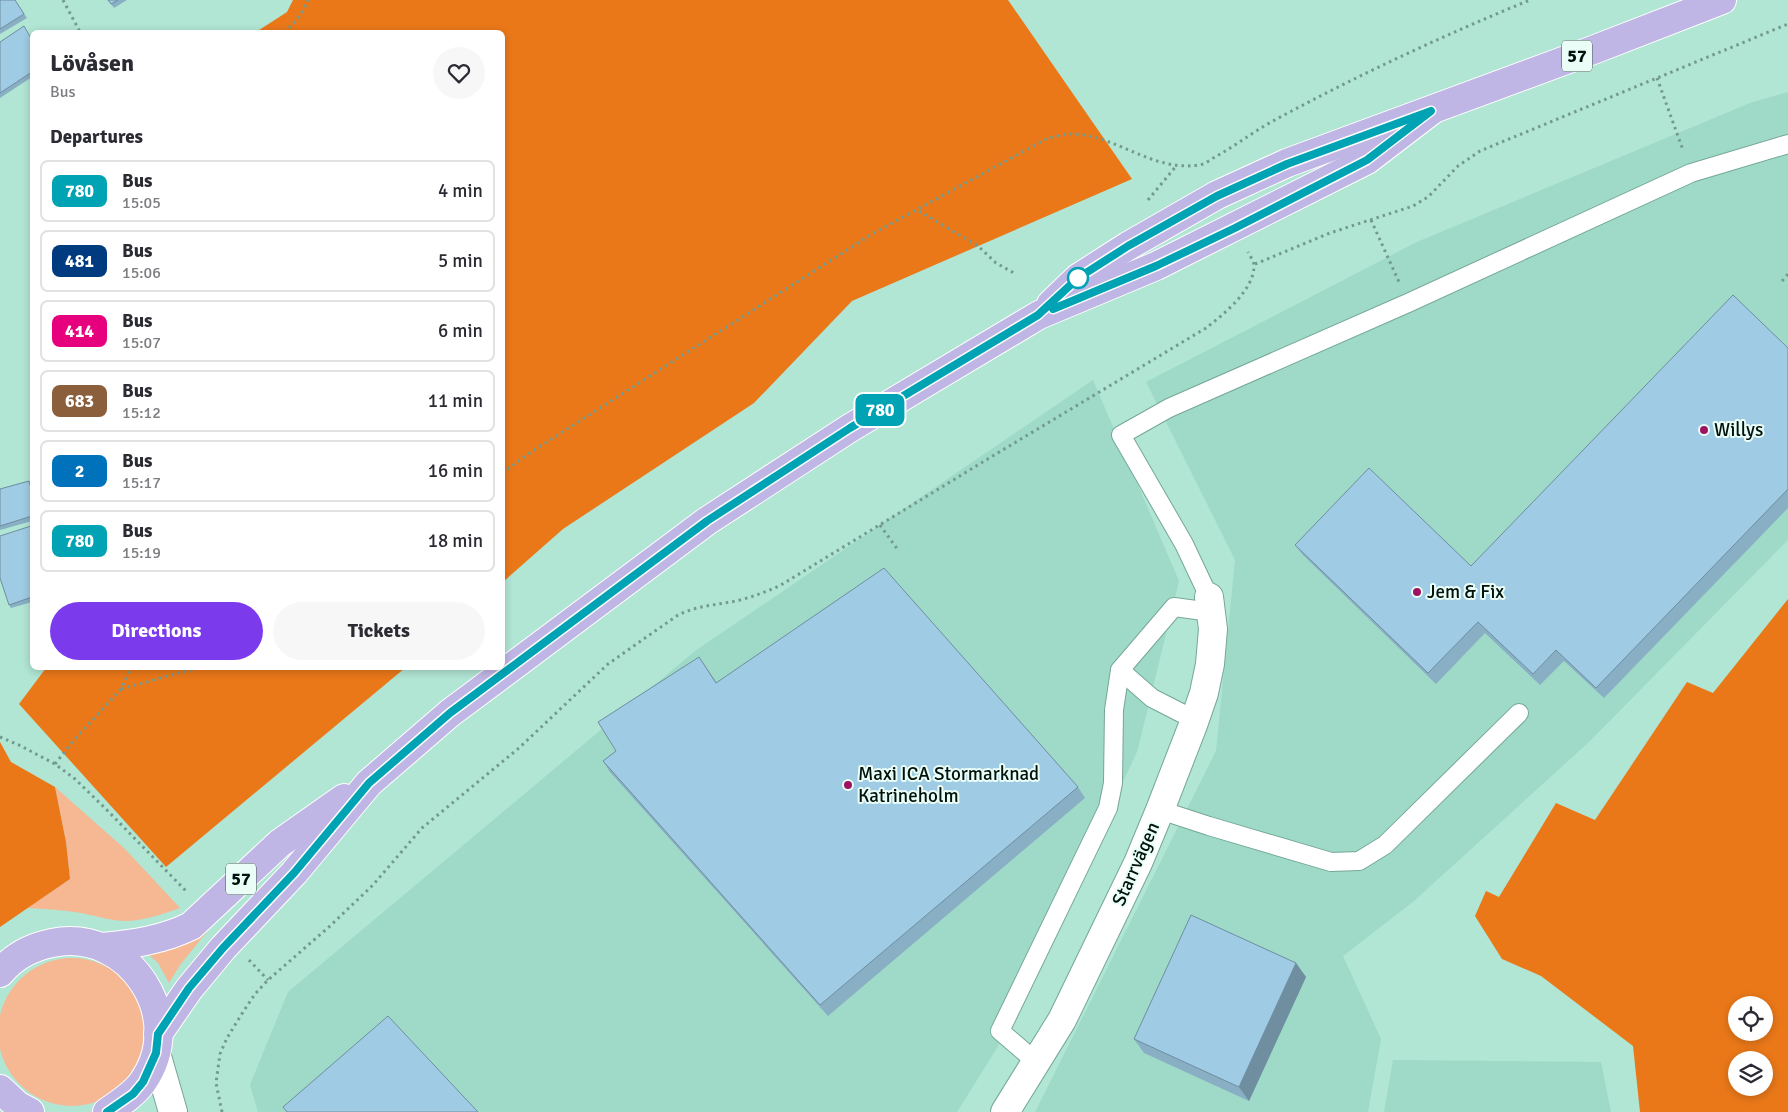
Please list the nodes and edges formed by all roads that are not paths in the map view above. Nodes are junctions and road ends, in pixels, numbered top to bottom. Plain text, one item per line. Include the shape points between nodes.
1 (1722, 0) edge
2 (1431, 111) junction
3 (1788, 144) edge
4 (1038, 315) junction
5 (1210, 604) junction
6 (1120, 670) junction
7 (1520, 714) dead end
8 (1195, 720) junction
9 (369, 783) junction
10 (1160, 810) junction
11 (102, 947) junction
12 (0, 973) edge
13 (157, 1044) junction
14 (1035, 1061) junction
15 (0, 1089) edge
16 (30, 1112) edge
17 (107, 1112) edge
18 (173, 1112) edge
19 (1005, 1112) edge

1 - 2 main road, 57
2 - 4 main road, 57 via 1367,160 1156,266
2 - 4 main road, 57 via 1287,164 1217,196 1078,278
3 - 5 lane via 1691,173 1408,304 1169,408 1121,435 1184,544
4 - 9 main road, 57 via 850,428 707,521 450,713
5 - 6 lane via 1174,607
5 - 8 street, Starrvägen via 1213,629 1210,664
6 - 8 lane via 1152,698
6 - 14 lane via 1114,710 1113,783 1108,808 1000,1031
7 - 10 lane via 1385,846 1359,862 1331,862
8 - 10 street, Starrvägen
9 - 11 main road, 57 via 280,843 191,926 159,939
9 - 13 main road, 57 via 294,873 189,988
10 - 14 street, Starrvägen via 1062,1020
11 - 12 main road, 57 via 75,941 44,944 16,958
11 - 13 main road, 57 via 132,966 150,992 155,1006
13 - 17 main road, 57 via 143,1082 133,1094
13 - 18 street
14 - 19 street, Starrvägen
15 - 16 main road

